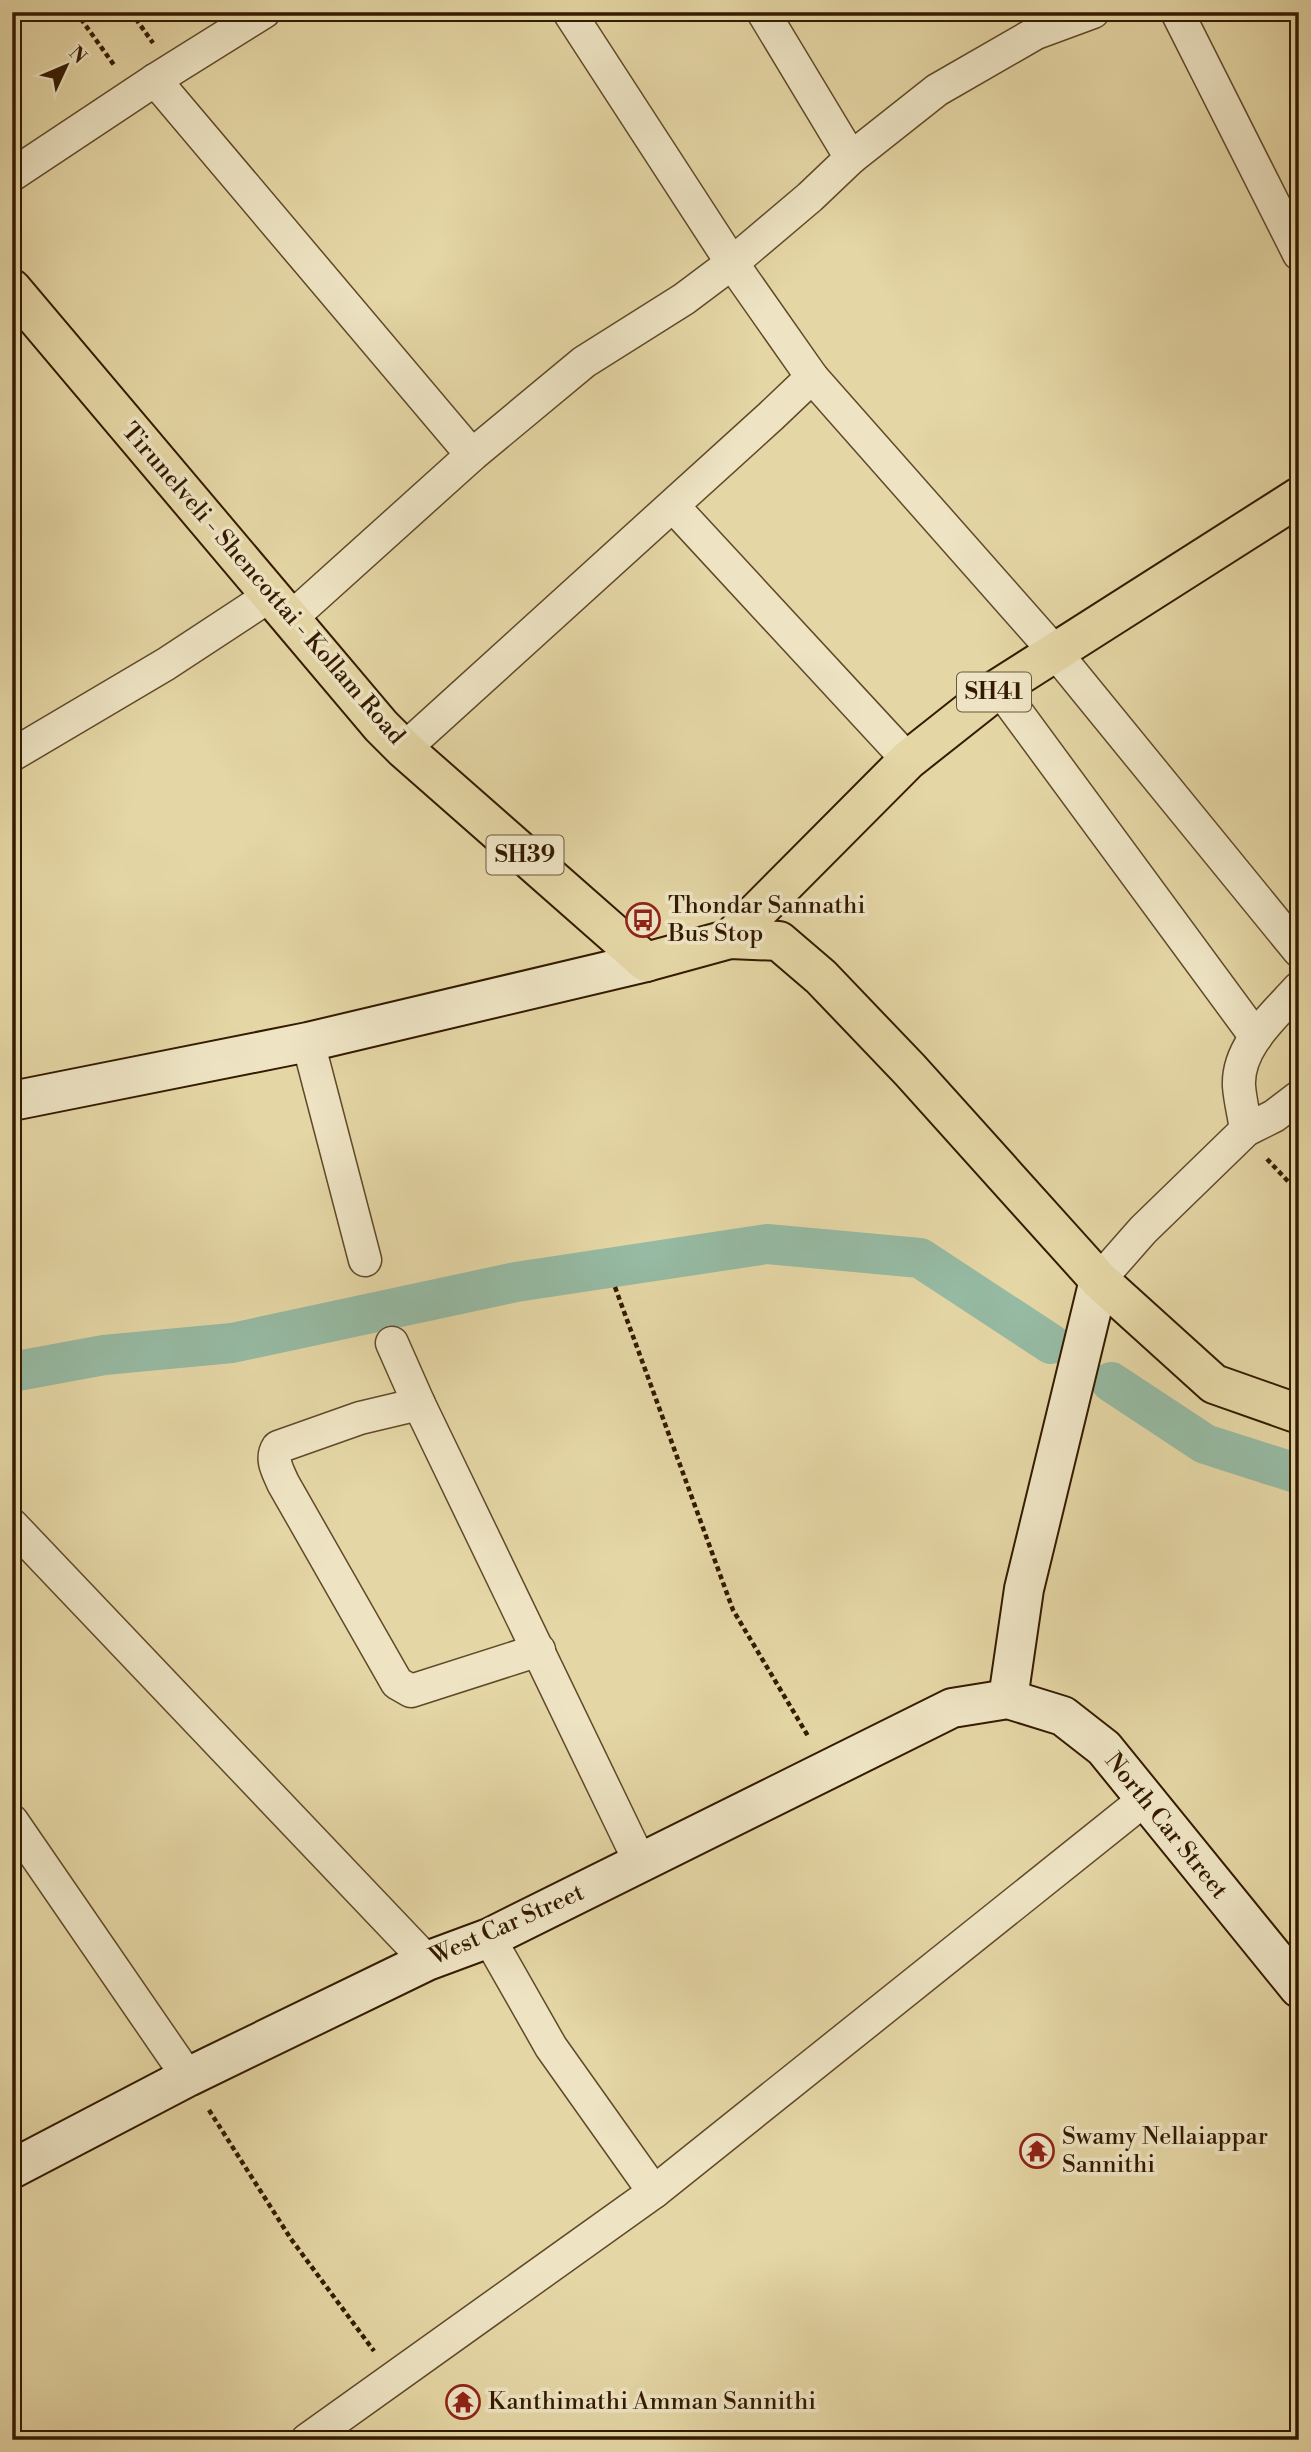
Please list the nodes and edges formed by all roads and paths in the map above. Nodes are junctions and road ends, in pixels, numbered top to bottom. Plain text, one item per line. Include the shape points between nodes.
1 (76, 12) edge
2 (264, 12) edge
3 (569, 12) edge
4 (763, 12) edge
5 (1093, 12) edge
6 (1177, 12) edge
7 (145, 87) junction
8 (850, 158) junction
9 (12, 175) edge
10 (1299, 254) edge
11 (732, 262) junction
12 (12, 289) edge
13 (812, 377) junction
14 (472, 455) junction
15 (1299, 497) edge
16 (673, 506) junction
17 (280, 607) junction
18 (1055, 653) junction
19 (999, 688) junction
20 (404, 749) junction
21 (12, 755) edge
22 (908, 760) junction
23 (730, 939) junction
24 (1299, 951) edge
25 (646, 962) junction
26 (1299, 988) edge
27 (1256, 1037) junction
28 (308, 1042) junction
29 (1299, 1097) edge
30 (12, 1101) edge
31 (1246, 1130) junction
32 (1299, 1193) edge
33 (365, 1260) dead end
34 (1099, 1280) junction
35 (615, 1287) dead end
36 (392, 1343) dead end
37 (419, 1404) junction
38 (1299, 1414) edge
39 (12, 1525) edge
40 (539, 1650) junction
41 (1008, 1699) junction
42 (828, 1770) junction
43 (1144, 1800) junction
44 (12, 1821) edge
45 (640, 1862) junction
46 (489, 1938) junction
47 (427, 1961) junction
48 (1299, 1988) edge
49 (188, 2077) junction
50 (12, 2169) edge
51 (654, 2192) junction
52 (394, 2378) junction
53 (307, 2440) edge

1 - 7 path
2 - 7 street
3 - 11 street
4 - 8 street
5 - 8 street via 1036,33 937,90
6 - 10 street
7 - 9 street
7 - 14 street
8 - 11 street
11 - 13 street
11 - 14 street via 684,299 584,362
12 - 17 main road, Tirunelveli - Shencottai - Kollam Road / SH39
13 - 16 street
13 - 18 street
14 - 17 street
15 - 18 main road, SH41
16 - 20 street
16 - 22 street
17 - 20 main road, Tirunelveli - Shencottai - Kollam Road / SH39
17 - 21 street via 166,664
18 - 19 main road, SH41
18 - 24 street
19 - 22 main road, SH41
19 - 27 street
20 - 25 main road, Tirunelveli - Shencottai - Kollam Road / SH39
22 - 23 main road, SH41
23 - 25 main road
23 - 34 main road via 779,942 821,977
25 - 28 main road
26 - 27 street
27 - 31 street via 1244,1056 1238,1083
28 - 30 main road
28 - 33 street
29 - 31 street
31 - 32 path via 1273,1168
31 - 34 street via 1143,1230
34 - 38 main road via 1214,1384
34 - 41 main road via 1024,1589
35 - 42 path via 733,1610
36 - 37 street
37 - 40 street
37 - 40 street via 360,1418 278,1447 274,1460 284,1483 397,1683 411,1691
39 - 47 street
40 - 45 street
41 - 42 main road, West Car Street via 951,1708
41 - 43 main road, North Car Street via 1063,1716 1104,1748
42 - 45 main road, West Car Street
43 - 48 main road, North Car Street
43 - 51 street
44 - 49 street
45 - 46 main road, West Car Street
46 - 47 main road, West Car Street
46 - 51 street via 551,2048
47 - 49 main road, West Car Street
49 - 50 main road, West Car Street
49 - 52 path via 290,2239
51 - 52 street
52 - 53 street

